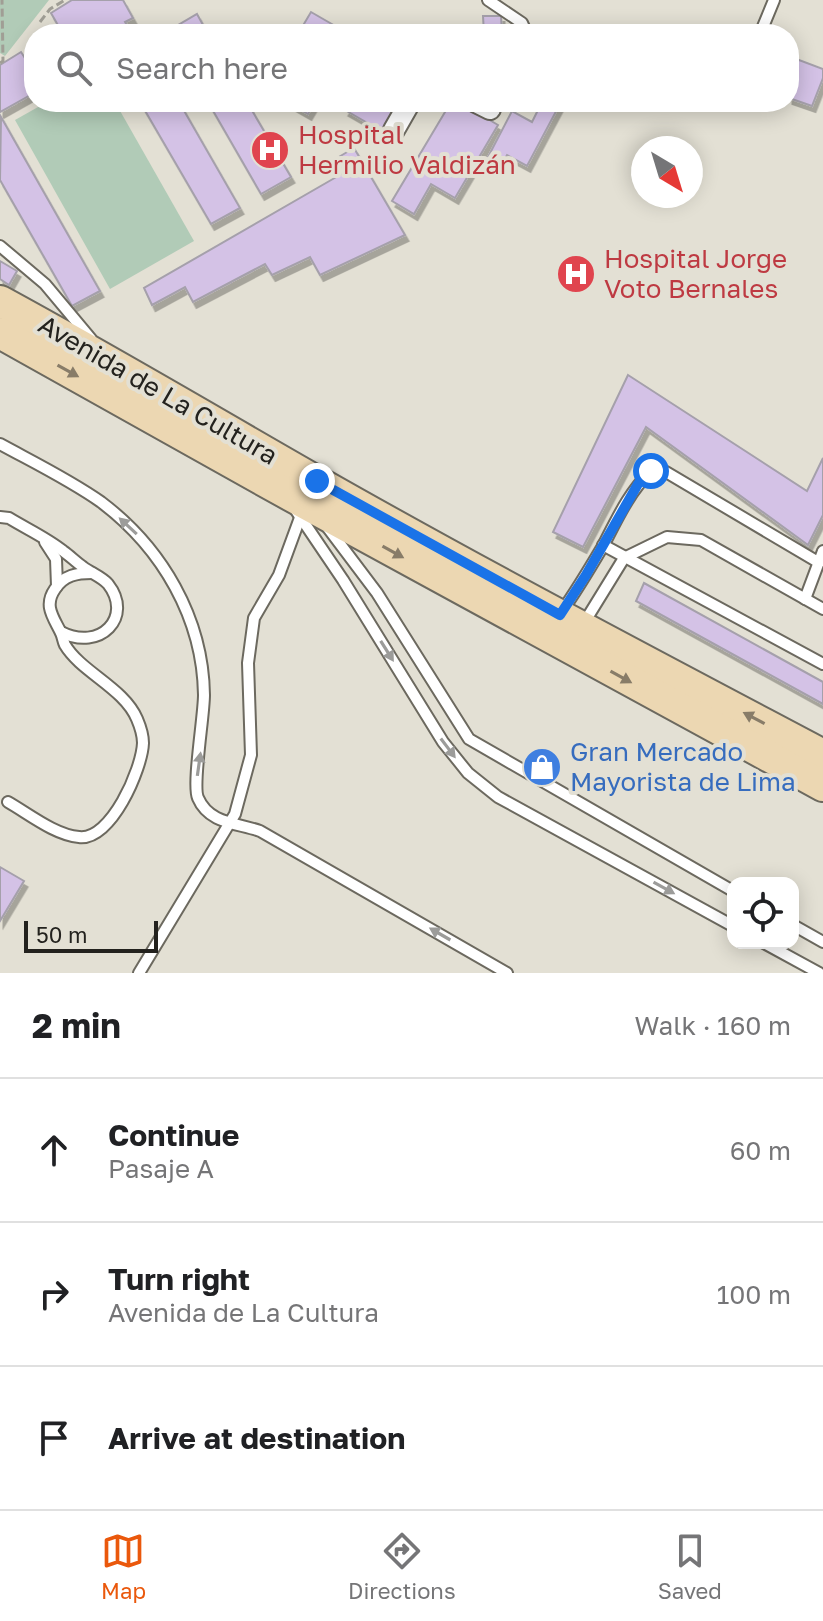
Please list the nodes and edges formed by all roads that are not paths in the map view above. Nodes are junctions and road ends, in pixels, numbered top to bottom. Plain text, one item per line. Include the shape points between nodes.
1 (488, 0) edge
2 (774, 0) edge
3 (522, 24) edge
4 (764, 24) edge
5 (404, 112) edge
6 (394, 130) dead end
7 (0, 246) edge
8 (0, 301) edge
9 (0, 333) edge
10 (109, 360) junction
11 (0, 444) edge
12 (304, 500) junction
13 (0, 517) edge
14 (42, 537) junction
15 (603, 545) junction
16 (823, 551) edge
17 (624, 558) junction
18 (818, 562) junction
19 (92, 573) junction
20 (57, 586) junction
21 (805, 599) junction
22 (823, 609) edge
23 (61, 632) junction
24 (565, 632) junction
25 (823, 664) edge
26 (823, 755) edge
27 (823, 786) edge
28 (8, 802) dead end
29 (229, 823) junction
30 (727, 888) edge
31 (727, 923) edge
32 (799, 928) edge
33 (823, 942) edge
34 (775, 949) edge
35 (139, 973) edge
36 (507, 973) edge
37 (819, 973) edge

1 - 3 lane
2 - 4 lane
5 - 6 street
7 - 10 lane via 45,284
8 - 10 main road, Avenida de La Cultura
9 -> 12 main road, Avenida de La Cultura
10 - 12 main road, Avenida de La Cultura
29 -> 11 lane via 208,812 196,794 203,671 190,618 165,570 140,537 100,502
12 - 24 main road, Avenida de La Cultura
12 - 29 lane via 279,575 254,618 248,663 251,755
12 - 30 lane via 377,593 469,739
12 -> 31 lane via 343,580 443,742 468,773 498,797
13 - 14 lane
14 - 19 lane
14 - 20 lane via 56,559
15 - 17 lane
15 - 18 lane via 638,484 651,471 666,472
15 - 24 lane
16 - 18 lane
17 - 21 lane via 667,537 701,540
17 - 24 lane
17 - 25 lane
18 - 21 lane
19 - 20 lane via 77,573
19 - 23 lane via 114,593 113,622 90,640
20 - 23 lane via 49,605
21 - 22 lane
23 - 28 lane via 69,650 135,715 144,740 138,771 112,818 96,835 64,833
26 -> 24 main road, Avenida de La Cultura
24 -> 27 main road, Avenida de La Cultura
29 - 35 lane
36 -> 29 lane via 260,831
32 - 33 lane
34 - 37 lane

